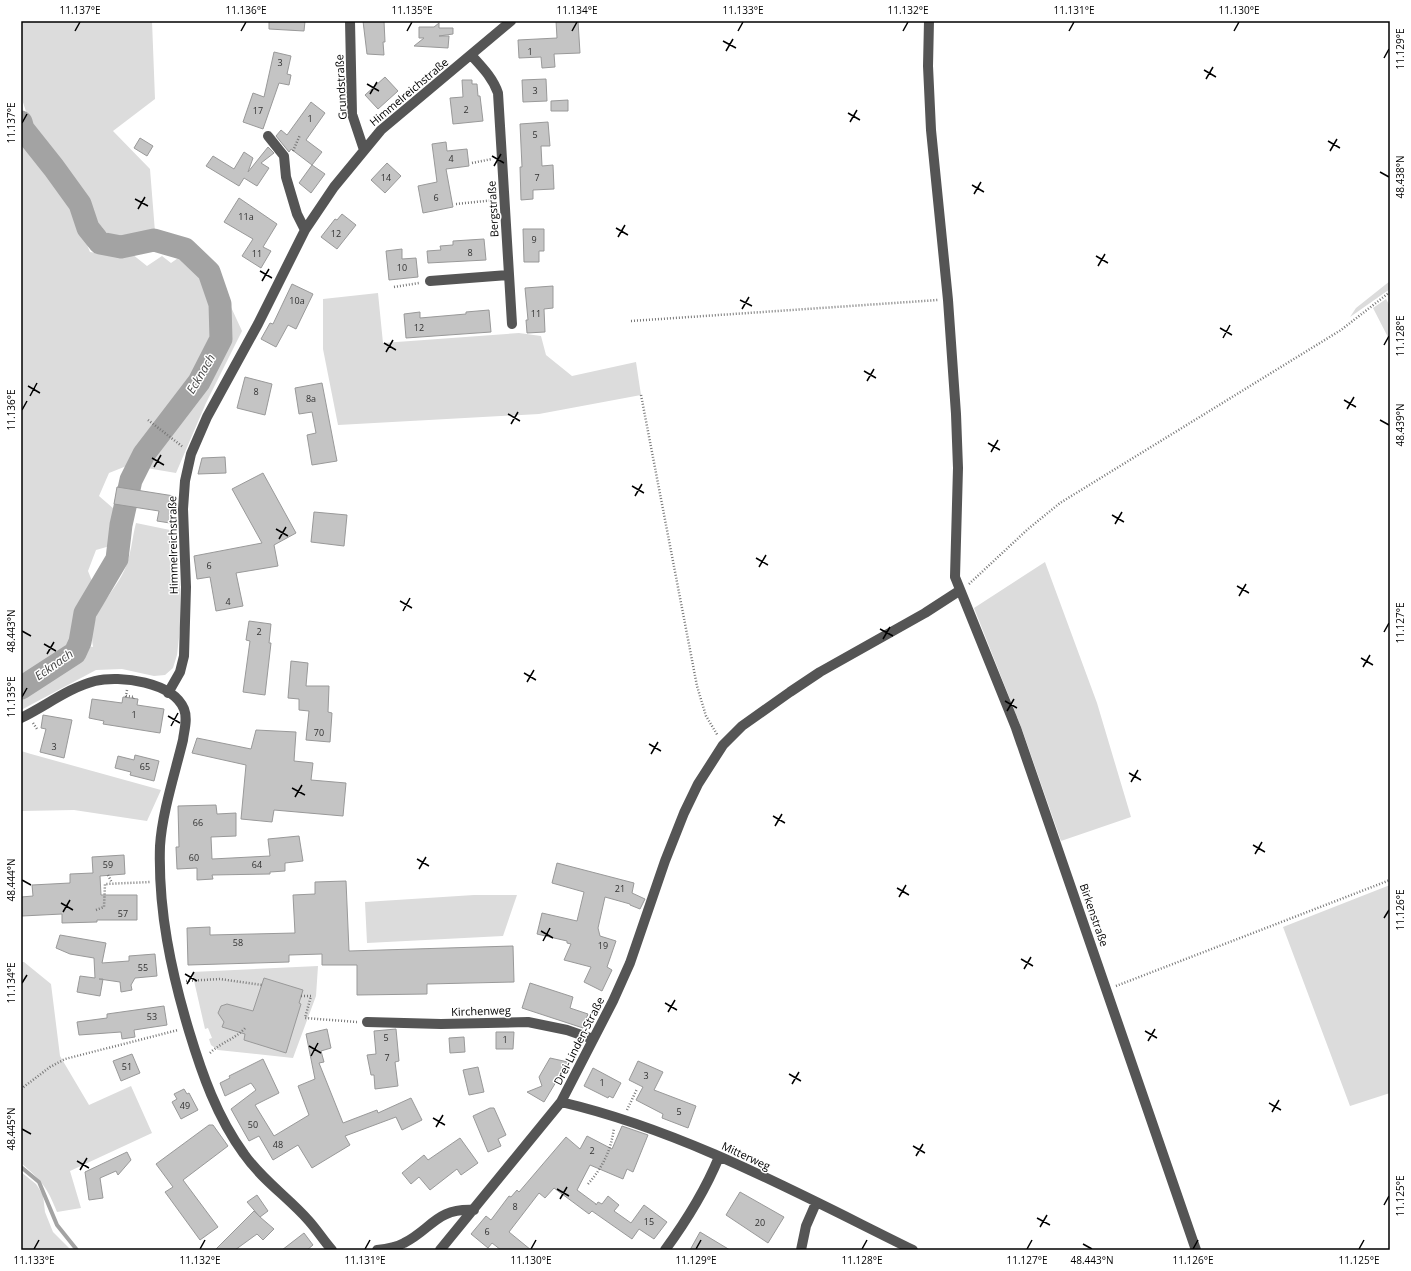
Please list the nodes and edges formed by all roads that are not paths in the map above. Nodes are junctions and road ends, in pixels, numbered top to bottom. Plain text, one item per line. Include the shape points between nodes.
1 (350, 21) edge
2 (511, 21) edge
3 (929, 21) edge
4 (472, 56) junction
5 (268, 136) dead end
6 (364, 150) junction
7 (305, 230) junction
8 (508, 275) junction
9 (430, 281) road end
10 (512, 324) dead end
11 (959, 591) junction
12 (168, 693) junction
13 (21, 718) edge
14 (367, 1022) road end
15 (593, 1039) junction
16 (561, 1102) junction
17 (719, 1157) junction
18 (816, 1203) junction
19 (474, 1210) junction
20 (332, 1250) edge
21 (377, 1250) edge
22 (440, 1250) edge
23 (665, 1250) edge
24 (801, 1250) edge
25 (913, 1250) edge
26 (1196, 1250) edge

1 - 6 street, Grundstraße via 352,114
2 - 4 street, Himmelreichstraße
3 - 11 street, Birkenstraße via 931,130 953,357 958,468 955,577
4 - 6 street, Himmelreichstraße via 381,130
4 - 8 street, Bergstraße via 488,74 498,93
5 - 7 street via 284,156 286,176 297,214
6 - 7 street, Himmelreichstraße via 334,187
7 - 12 street, Himmelreichstraße via 244,351 207,416 191,454 185,481 183,509 186,587 184,656 180,672
8 - 9 street
8 - 10 street, Bergstraße
11 - 15 street, Drei-Linden-Straße via 802,684 742,726 723,745 698,784 665,861 630,963
11 - 26 street, Birkenstraße via 1016,728
12 - 13 street via 141,681 118,678 96,680 77,687
12 - 20 street via 184,709 185,722 160,845 165,930 175,983 207,1087 244,1154 268,1182 309,1221
14 - 15 street, Kirchenweg via 528,1022 567,1030
15 - 16 street, Drei-Linden-Straße
16 - 17 street, Mitterweg via 620,1117
16 - 19 street, Drei-Linden-Straße
17 - 18 street, Mitterweg
17 - 23 street via 689,1218
18 - 24 street via 806,1226
18 - 25 street, Mitterweg
19 - 21 street via 458,1210 440,1216 404,1243
19 - 22 street, Drei-Linden-Straße

